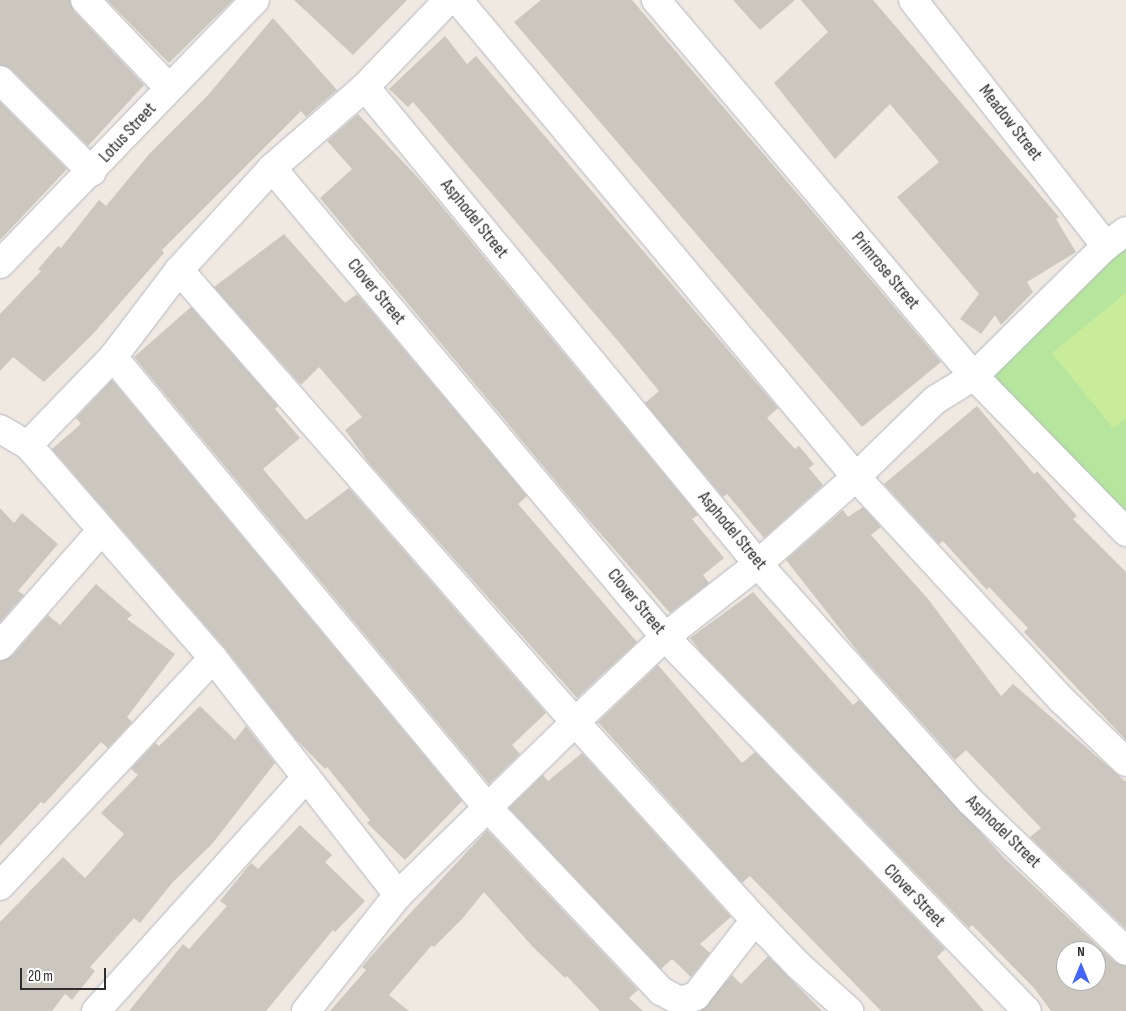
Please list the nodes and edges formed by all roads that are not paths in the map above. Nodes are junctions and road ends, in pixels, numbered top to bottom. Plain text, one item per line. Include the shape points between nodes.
1 (85, 0) edge
2 (448, 0) edge
3 (458, 0) edge
4 (656, 0) edge
5 (913, 0) edge
6 (252, 1) edge
7 (0, 80) edge
8 (365, 87) junction
9 (169, 88) junction
10 (272, 168) junction
11 (92, 172) junction
12 (1116, 238) edge
13 (0, 264) edge
14 (179, 270) junction
15 (113, 356) junction
16 (974, 376) junction
17 (0, 429) edge
18 (28, 445) junction
19 (856, 477) junction
20 (100, 532) junction
21 (1126, 532) edge
22 (758, 564) junction
23 (665, 637) junction
24 (0, 646) edge
25 (213, 658) junction
26 (575, 722) junction
27 (1126, 762) edge
28 (305, 779) junction
29 (488, 808) junction
30 (0, 886) edge
31 (398, 895) junction
32 (755, 920) junction
33 (1126, 951) edge
34 (96, 1011) edge
35 (306, 1011) edge
36 (849, 1011) edge
37 (1027, 1011) edge

1 - 9 street
2 - 8 street
3 - 19 street
4 - 16 street, Primrose Street
5 - 12 street, Meadow Street
6 - 9 street, Lotus Street
7 - 11 street
8 - 10 street
8 - 22 street, Asphodel Street
9 - 11 street, Lotus Street
10 - 14 street
10 - 23 street, Clover Street
11 - 13 street, Lotus Street
12 - 16 street
14 - 15 street
14 - 26 street
15 - 18 street
15 - 29 street
16 - 19 street via 935,400
16 - 21 street, Primrose Street
17 - 18 street
18 - 20 street
19 - 22 street
19 - 27 street via 1062,700
20 - 24 street
20 - 25 street
22 - 23 street
22 - 33 street, Asphodel Street via 970,801
23 - 26 street
23 - 37 street, Clover Street
25 - 28 street
25 - 30 street
26 - 29 street
26 - 32 street
28 - 31 street
28 - 34 street
29 - 31 street
29 - 32 street via 660,990 680,1000 696,996
31 - 35 street
32 - 36 street

